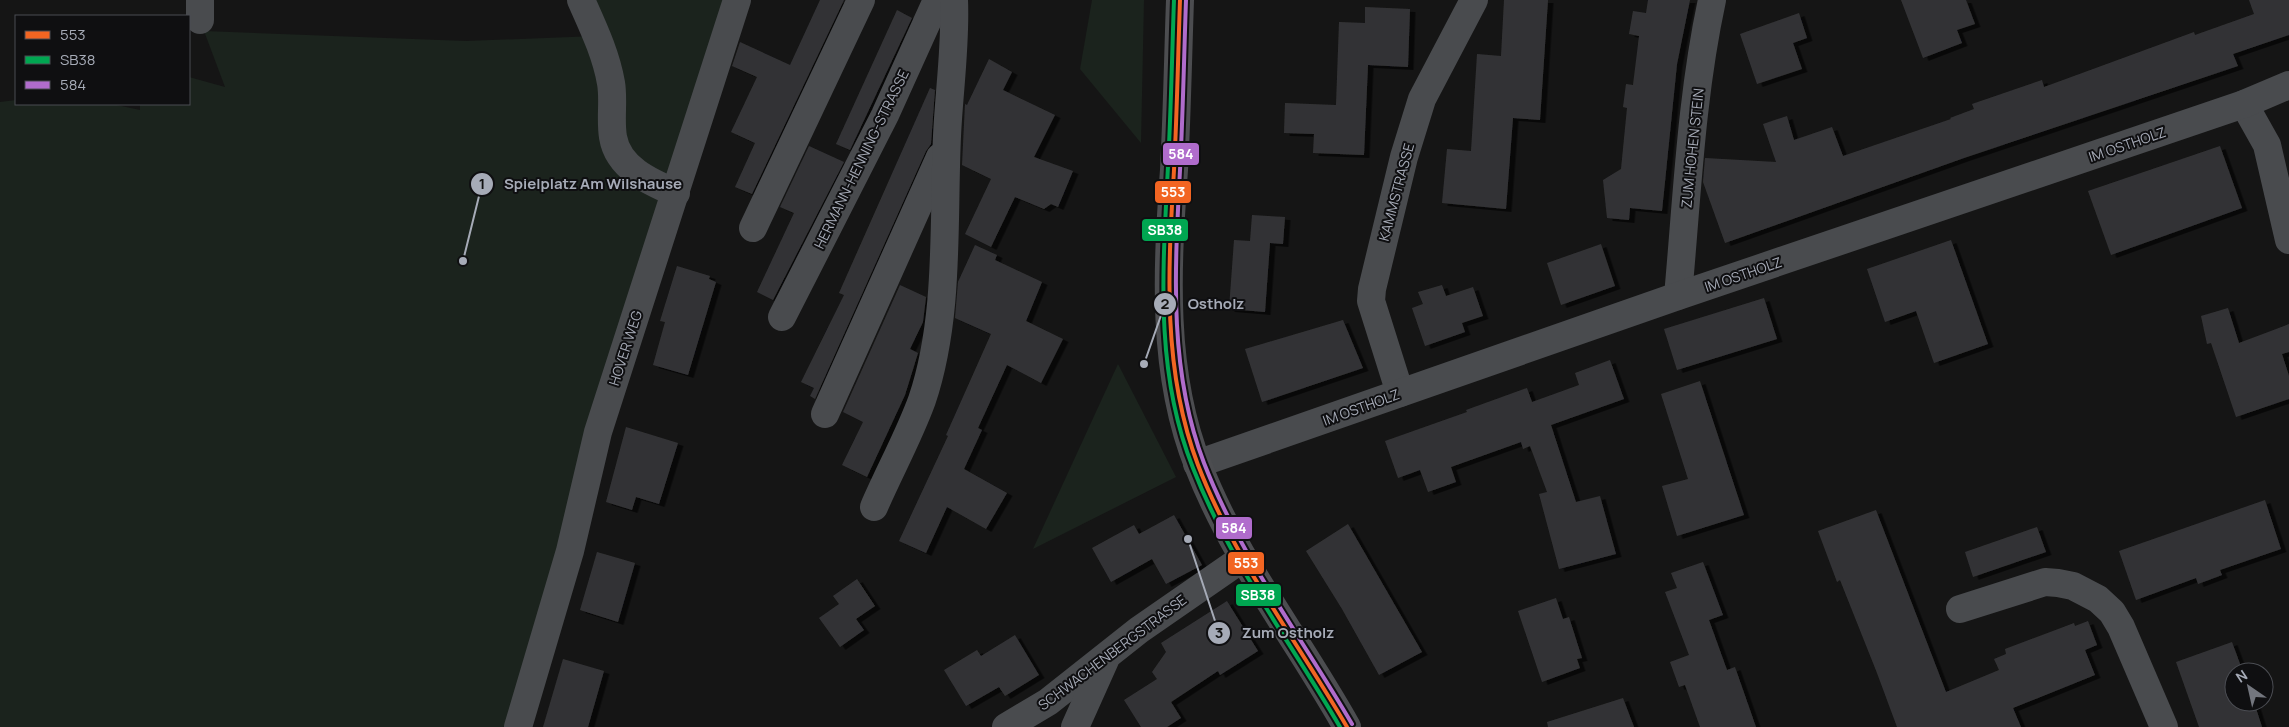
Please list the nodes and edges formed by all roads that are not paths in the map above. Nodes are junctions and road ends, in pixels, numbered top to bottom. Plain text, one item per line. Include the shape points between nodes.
1 (581, 0) edge
2 (737, 0) edge
3 (861, 0) edge
4 (937, 0) edge
5 (954, 0) edge
6 (1180, 0) edge
7 (1474, 0) edge
8 (1712, 0) edge
9 (2289, 85) edge
10 (2244, 104) junction
11 (946, 142) junction
12 (676, 192) junction
13 (753, 228) dead end
14 (2289, 240) edge
15 (1678, 296) junction
16 (782, 316) dead end
17 (1400, 393) junction
18 (825, 414) dead end
19 (1197, 464) junction
20 (874, 507) dead end
21 (1243, 558) junction
22 (1960, 609) dead end
23 (1108, 654) junction
24 (518, 727) edge
25 (1006, 727) edge
26 (1074, 727) edge
27 (1347, 727) edge
28 (2164, 727) edge

1 - 12 street via 597,36 611,84 613,138 622,159 643,179
2 - 12 street
3 - 13 street
4 - 16 street, HERMANN-HENNING-STRASSE via 885,115
5 - 11 street
6 - 19 main road via 1169,231 1170,331 1178,396
7 - 17 street, KAMMSTRASSE via 1422,99 1404,157 1372,290 1371,301
8 - 15 street, ZUM HOHEN STEIN via 1695,108
9 - 10 street, IM OSTHOLZ
10 - 14 street via 2267,145
10 - 15 street, IM OSTHOLZ
11 - 18 street
11 - 20 street via 944,275 933,353 922,400
12 - 24 street, HOVER WEG via 598,432 570,551
15 - 17 street, IM OSTHOLZ
17 - 19 street, IM OSTHOLZ
19 - 21 main road
21 - 23 street, SCHWACHENBERGSTRASSE
21 - 27 main road
22 - 28 street via 2045,582 2073,586 2098,599 2122,627
23 - 25 street, SCHWACHENBERGSTRASSE via 1048,702
23 - 26 street

